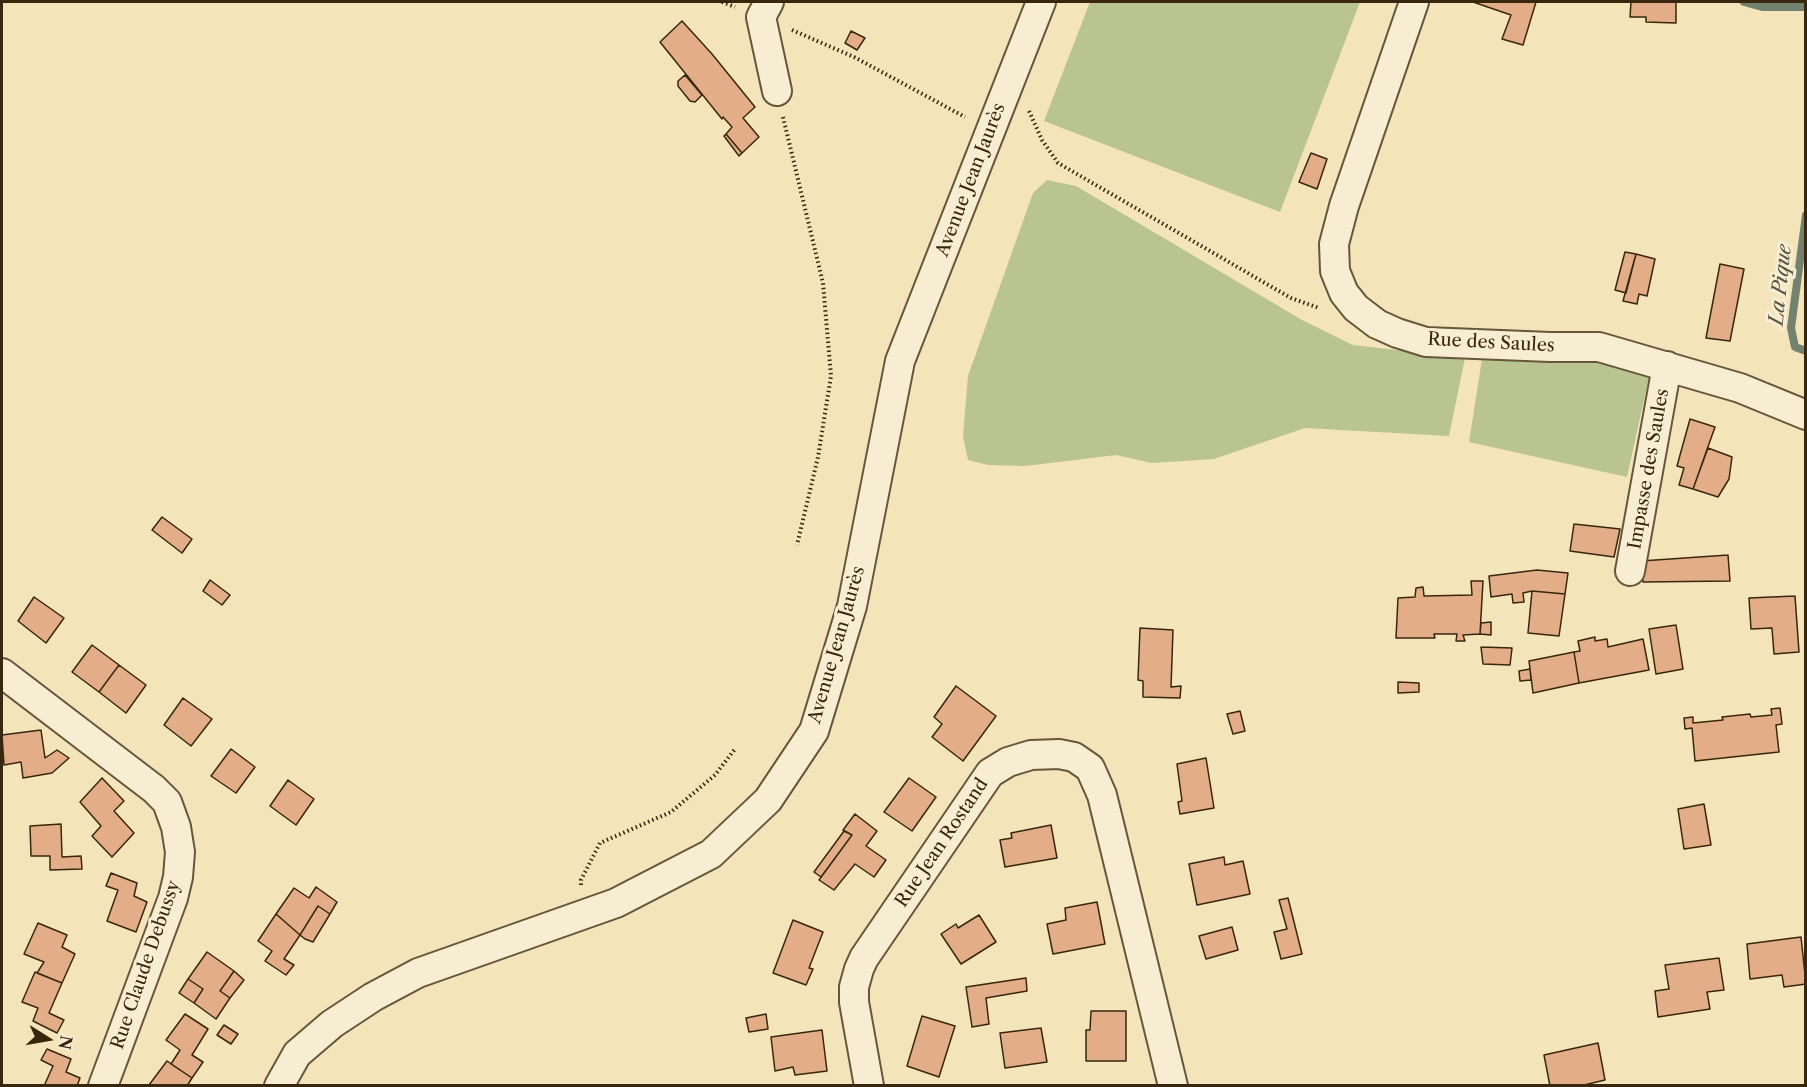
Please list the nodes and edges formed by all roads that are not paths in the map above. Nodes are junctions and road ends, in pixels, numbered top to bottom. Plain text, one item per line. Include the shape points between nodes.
1 (1041, 2) edge
2 (1414, 2) edge
3 (765, 9) edge
4 (777, 91) road end
5 (1667, 366) junction
6 (1806, 415) edge
7 (1630, 571) dead end
8 (2, 673) edge
9 (103, 1086) edge
10 (279, 1086) edge
11 (869, 1086) edge
12 (1173, 1086) edge

1 - 10 street, Avenue Jean Jaurès via 900,361 852,606 814,731 768,801 711,854 616,903 418,973 373,997 297,1054
2 - 5 street, Rue des Saules via 1334,244 1335,271 1344,293 1377,324 1426,342 1599,347
3 - 4 street
5 - 6 street, Rue des Saules via 1740,388
5 - 7 street, Impasse des Saules
8 - 9 street, Rue Claude Debussy via 154,789 167,802 176,827 180,852 173,898
11 - 12 street, Rue Jean Rostand via 854,1002 858,969 864,958 990,773 1031,755 1059,754 1074,757 1090,768 1102,795

